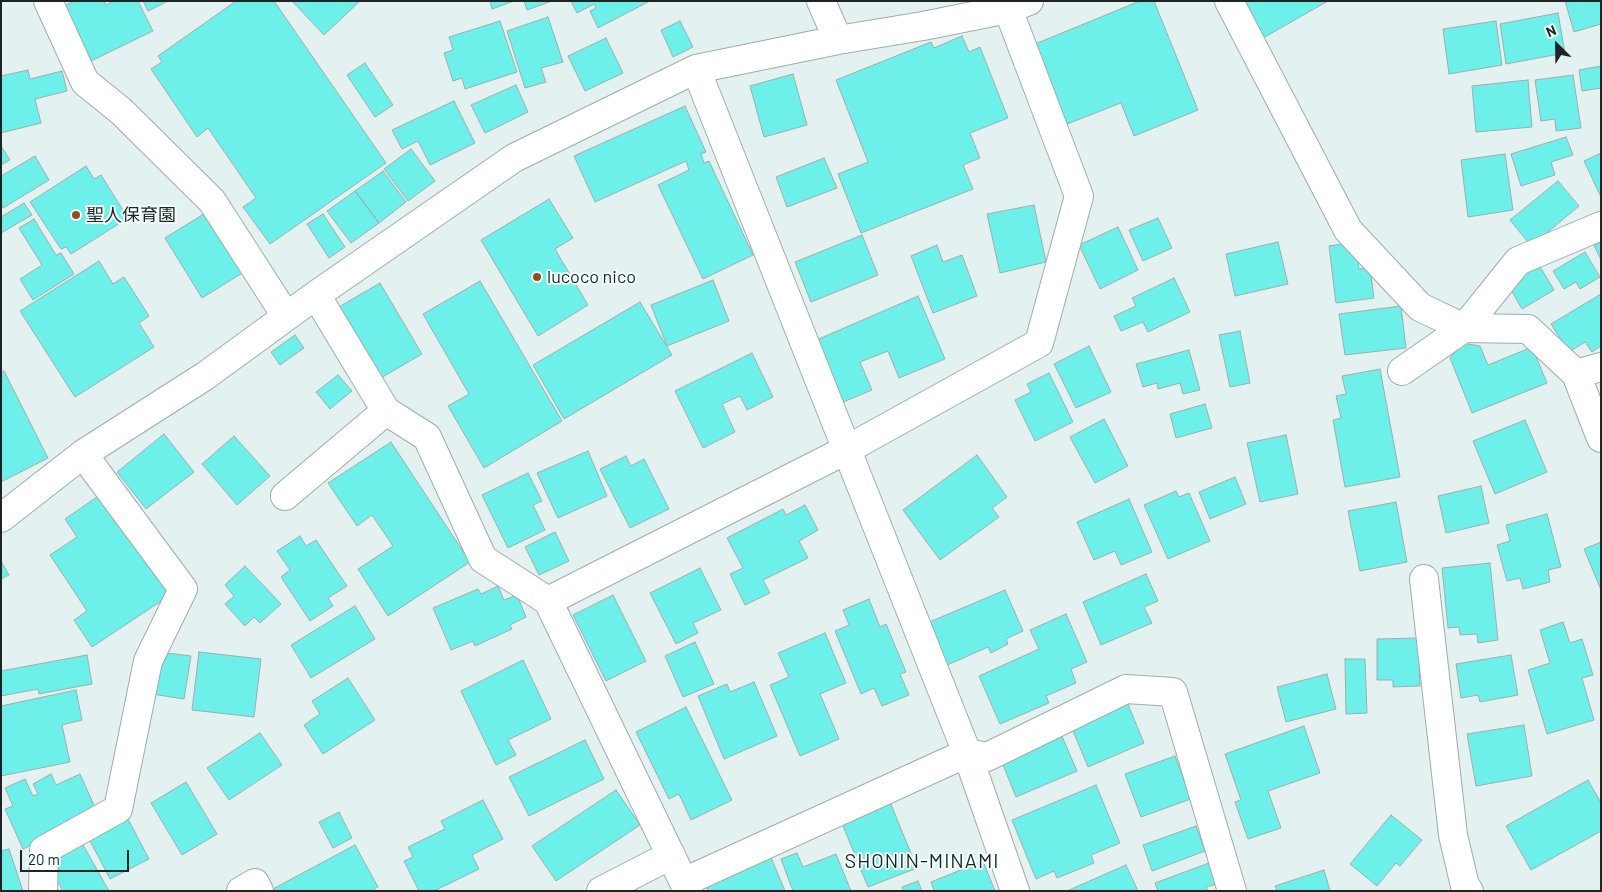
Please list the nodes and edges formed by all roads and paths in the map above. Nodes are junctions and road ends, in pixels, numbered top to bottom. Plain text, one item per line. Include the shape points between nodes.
1 (48, 1) edge
2 (820, 1) edge
3 (1229, 1) edge
4 (1018, 5) edge
5 (838, 40) junction
6 (696, 68) junction
7 (1601, 226) edge
8 (316, 295) junction
9 (286, 316) junction
10 (1464, 328) junction
11 (1402, 370) dead end
12 (1588, 370) edge
13 (386, 412) junction
14 (1601, 438) edge
15 (846, 450) junction
16 (83, 454) junction
17 (285, 496) dead end
18 (1, 518) edge
19 (1424, 578) dead end
20 (548, 601) junction
21 (967, 753) junction
22 (671, 855) junction
23 (686, 886) edge
24 (43, 891) edge
25 (242, 891) edge
26 (259, 891) edge
27 (601, 891) edge
28 (1015, 891) edge
29 (1232, 891) edge
30 (1469, 891) edge

1 - 9 street via 85,82 121,111 212,201
2 - 5 street
3 - 10 street via 1348,230 1420,307
4 - 5 street via 924,26
4 - 15 street via 1079,196 1039,343
5 - 6 street
6 - 8 street via 514,158
6 - 15 street
7 - 10 street via 1518,261
8 - 9 street
8 - 13 street
9 - 16 street via 205,376
10 - 11 street
10 - 12 street via 1528,329
12 - 14 street
13 - 17 street
13 - 20 street via 427,437 483,559
15 - 20 street
15 - 21 street
16 - 18 street
16 - 24 street via 183,589 148,661 118,809 44,850
19 - 30 street via 1453,835
20 - 22 street
21 - 23 street
21 - 28 street
21 - 29 street via 987,757 1126,689 1173,692
22 - 23 street
22 - 27 street
25 - 26 street via 255,884

